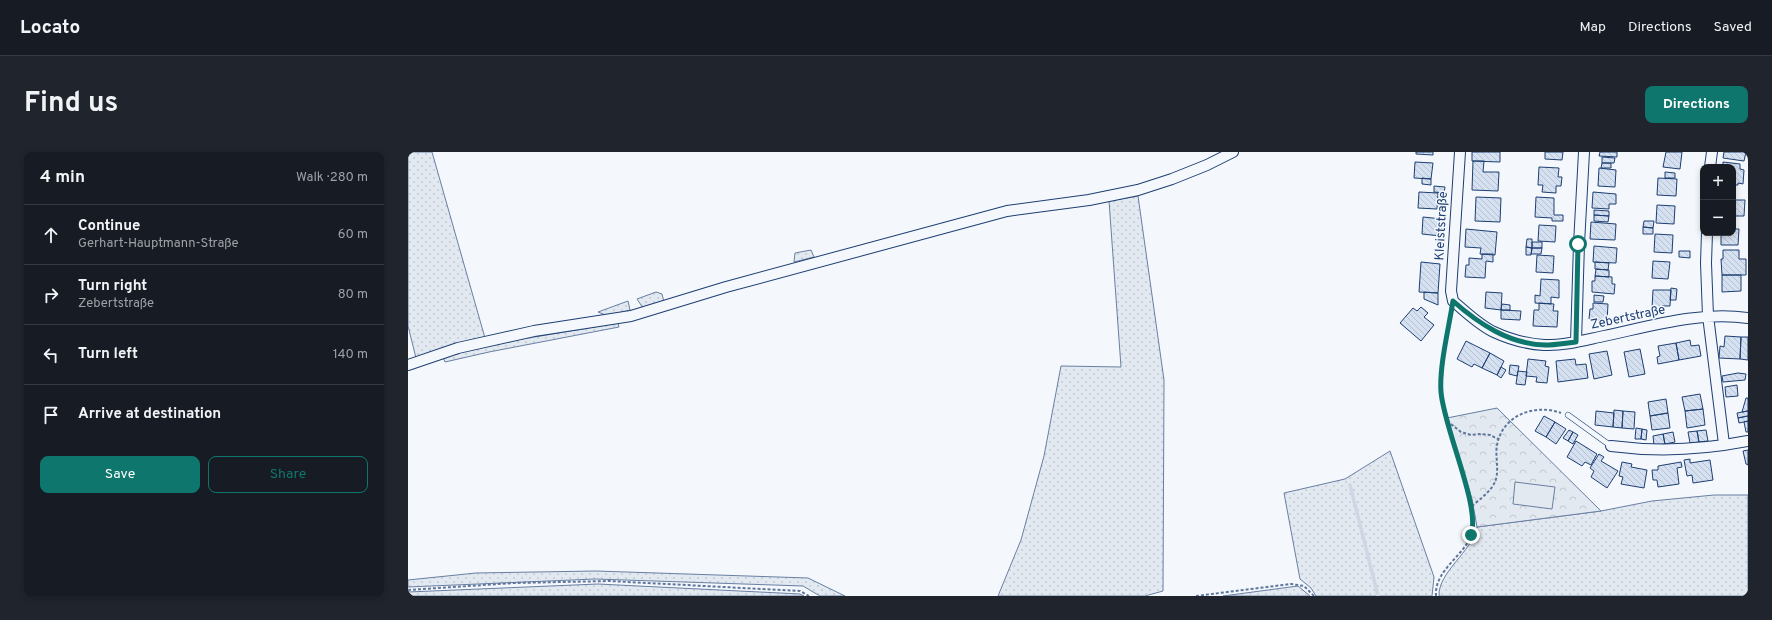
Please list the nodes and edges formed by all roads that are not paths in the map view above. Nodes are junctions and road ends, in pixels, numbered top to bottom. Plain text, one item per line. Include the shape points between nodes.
1 (1233, 152) edge
2 (1460, 152) edge
3 (1584, 152) edge
4 (1712, 152) edge
5 (1710, 164) edge
6 (1707, 236) edge
7 (1453, 301) joint
8 (1708, 316) junction
9 (1748, 318) edge
10 (1576, 342) junction
11 (408, 364) edge
12 (1568, 415) road end
13 (1748, 441) edge
14 (1724, 444) junction
15 (1611, 446) joint

1 - 11 street via 1207,165 1138,190 1089,200 1007,211 726,287 631,316 534,331 458,348
2 - 7 street, Kleiststraße via 1451,291
3 - 10 street via 1578,244
4 - 5 street
6 - 8 street
7 - 10 street, Zebertstraße via 1494,332 1515,340 1545,345
8 - 9 street, Zebertstraße
8 - 10 street, Zebertstraße via 1672,321
8 - 14 street
12 - 15 lane
13 - 14 street
14 - 15 street via 1686,450 1646,450

